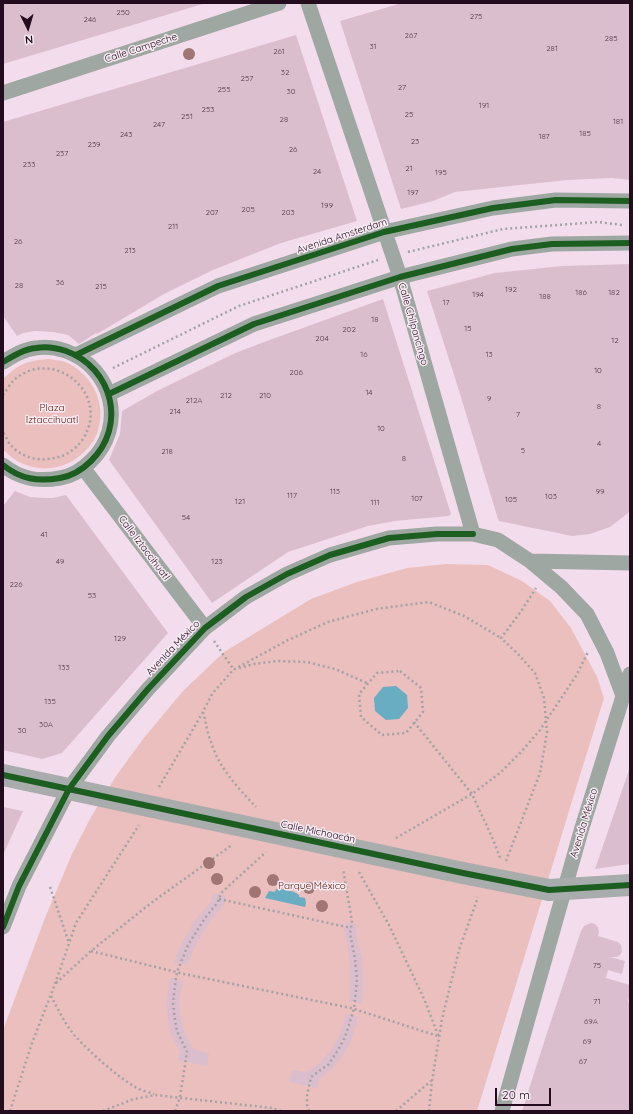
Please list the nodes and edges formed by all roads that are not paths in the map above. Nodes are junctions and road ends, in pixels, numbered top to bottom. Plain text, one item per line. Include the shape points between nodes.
1 (279, 3) edge
2 (308, 3) edge
3 (3, 93) edge
4 (630, 201) edge
5 (384, 232) junction
6 (630, 243) edge
7 (400, 277) junction
8 (76, 355) junction
9 (3, 362) edge
10 (109, 394) junction
11 (84, 468) junction
12 (6, 472) edge
13 (473, 534) junction
14 (530, 561) junction
15 (630, 563) edge
16 (204, 628) junction
17 (630, 674) edge
18 (623, 696) junction
19 (3, 775) edge
20 (69, 789) junction
21 (630, 885) edge
22 (565, 889) junction
23 (3, 927) edge
24 (502, 1111) edge

1 - 3 street, Calle Campeche
2 - 5 street, Calle Chilpancingo
4 - 5 street, Avenida Amsterdam via 548,200 493,208
5 - 7 street, Calle Chilpancingo
5 - 8 street, Avenida Amsterdam via 218,286
6 - 7 street via 552,244 512,249
7 - 10 street via 254,324
7 - 13 street, Calle Chilpancingo
8 - 9 street via 57,348 36,348 16,354
8 - 10 street via 89,363
10 - 11 street via 112,415 108,435 98,454
11 - 12 street via 66,477 48,481 28,479
11 - 16 street, Calle Iztaccihuatl
13 - 14 street, Avenida México via 498,540
13 - 16 street, Avenida México via 389,538 330,555 287,574 246,598
14 - 15 street
14 - 18 street, Avenida México via 561,587 587,614 607,653
16 - 20 street, Avenida México via 108,736
17 - 18 street
18 - 22 street, Avenida México
19 - 20 street, Calle Michoacán
20 - 22 street, Calle Michoacán via 471,875 549,890
20 - 23 street, Avenida México via 19,886
21 - 22 street, Calle Michoacán
22 - 24 street, Avenida México

